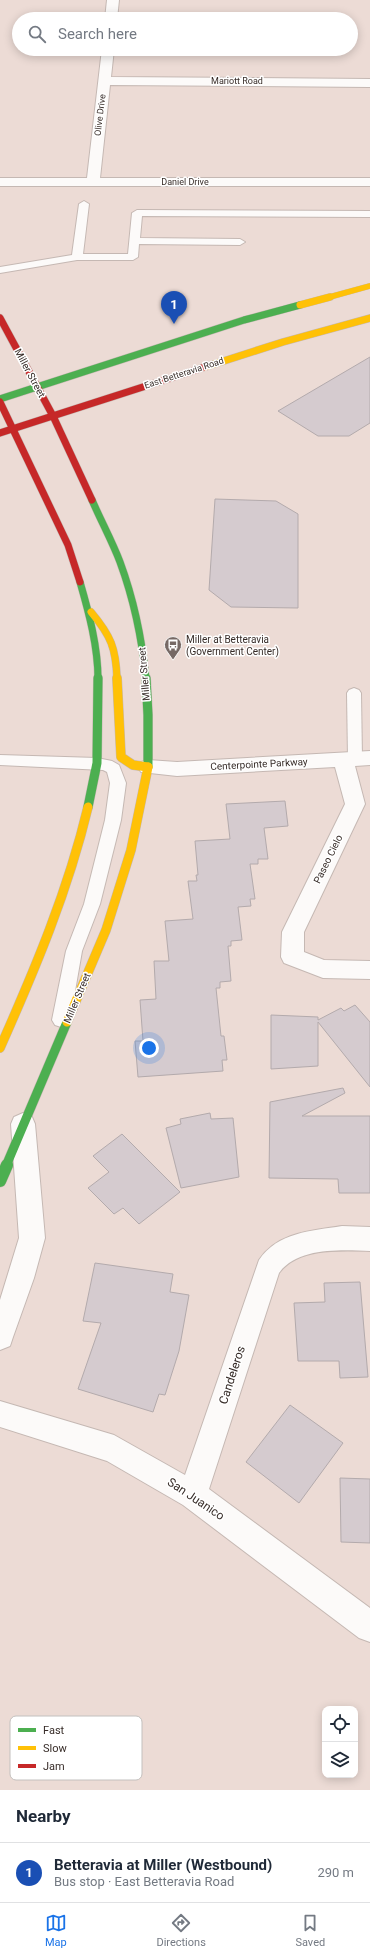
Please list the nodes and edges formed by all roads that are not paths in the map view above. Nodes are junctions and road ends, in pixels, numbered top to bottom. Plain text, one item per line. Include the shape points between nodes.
1 (113, 0) edge
2 (112, 12) edge
3 (107, 56) edge
4 (104, 81) junction
5 (370, 83) edge
6 (0, 182) edge
7 (93, 182) junction
8 (370, 182) edge
9 (84, 204) dead end
10 (370, 214) edge
11 (135, 241) junction
12 (240, 242) dead end
13 (77, 256) junction
14 (0, 270) edge
15 (370, 286) edge
16 (0, 318) edge
17 (370, 318) edge
18 (37, 387) junction
19 (0, 400) edge
20 (53, 416) junction
21 (13, 429) junction
22 (0, 433) edge
23 (88, 608) junction
24 (354, 693) dead end
25 (356, 759) edge
26 (0, 760) edge
27 (97, 763) junction
28 (148, 767) junction
29 (370, 970) edge
30 (56, 1045) junction
31 (0, 1048) edge
32 (23, 1124) junction
33 (0, 1181) edge
34 (370, 1239) edge
35 (0, 1337) edge
36 (0, 1414) edge
37 (193, 1495) junction
38 (370, 1627) edge

1 - 2 street
3 - 4 street, Olive Drive
4 - 5 street, Mariott Road
4 - 7 street, Olive Drive
6 - 7 street, Daniel Drive
7 - 8 street, Daniel Drive
9 - 13 lane
10 - 11 lane via 137,213
11 - 12 lane
11 - 13 lane via 133,257
13 - 14 lane
15 - 18 main road via 244,320
16 - 18 main road, Miller Street
17 - 20 main road, East Betteravia Road via 283,342
18 - 19 main road
18 - 20 main road, Miller Street
19 - 21 main road
20 - 21 main road, East Betteravia Road
20 - 28 main road, Miller Street via 120,562 131,597 142,648 149,734
21 - 22 main road, East Betteravia Road
21 - 23 main road via 68,545
23 - 27 main road via 98,667
23 - 28 main road via 106,630 116,656 121,757 133,765
24 - 25 lane
25 - 28 street, Centerpointe Parkway via 177,768
25 - 29 street, Paseo Cielo via 355,804 293,932 292,957 323,969
26 - 27 lane
27 - 30 lane, Miller Street via 114,769 118,783 113,820 92,904 74,952
27 - 31 main road via 82,835 55,921
28 - 30 main road, Miller Street via 131,850 106,930
30 - 32 main road, Miller Street
32 - 33 main road, Miller Street
32 - 35 street, Miller Street via 32,1238
34 - 37 street, Candeleros via 342,1238 296,1245 275,1258 268,1268
36 - 37 street, San Juanico via 114,1449
37 - 38 street, San Juanico

